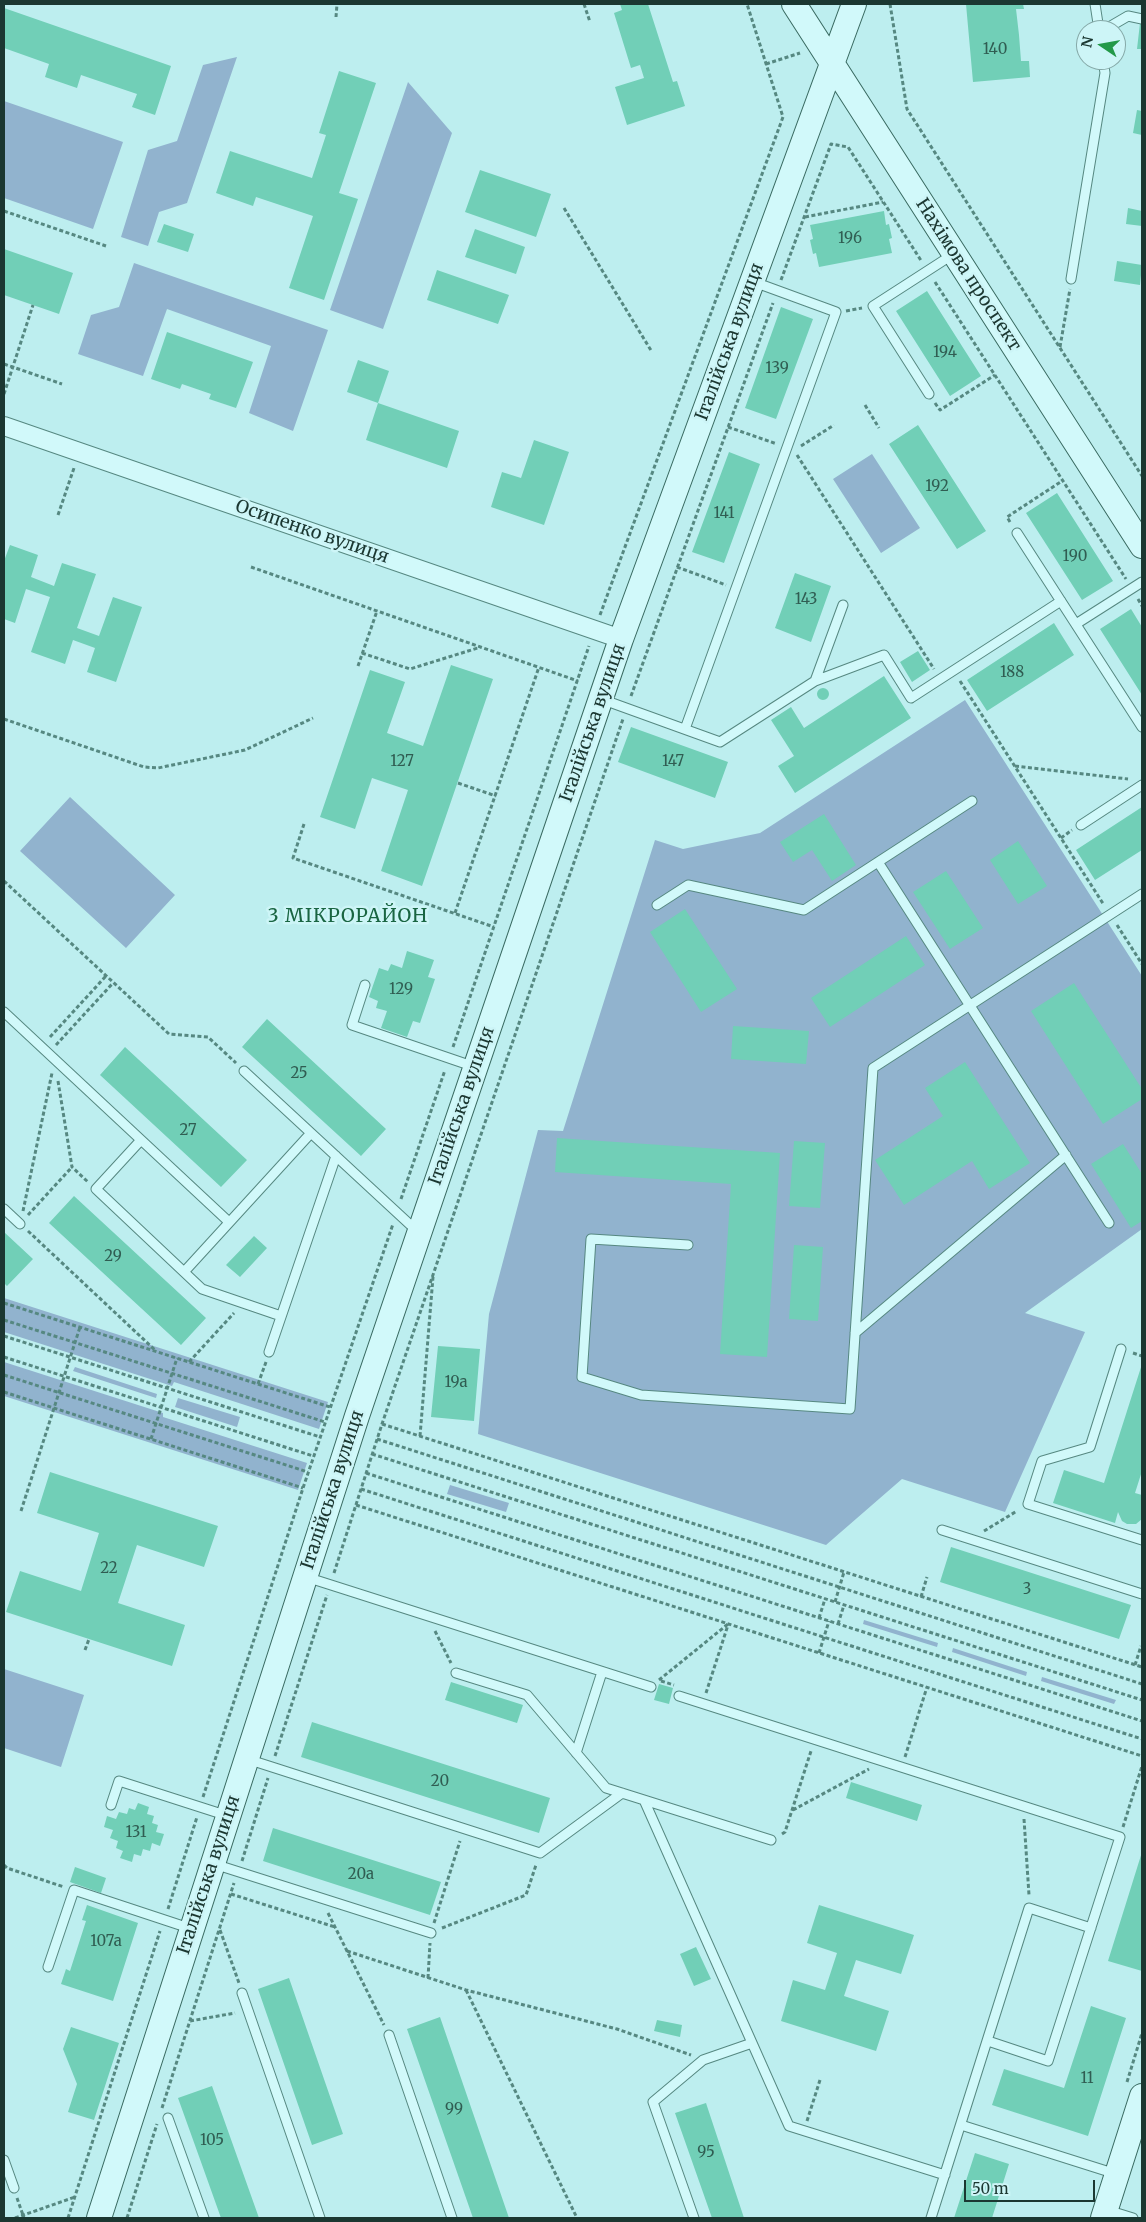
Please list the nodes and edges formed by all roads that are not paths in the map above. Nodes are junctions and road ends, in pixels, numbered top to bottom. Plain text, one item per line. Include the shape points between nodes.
1 (794, 4) edge
2 (854, 4) edge
3 (1095, 4) edge
4 (1142, 18) edge
5 (1097, 20) edge
6 (1121, 20) edge
7 (832, 63) junction
8 (1105, 70) edge
9 (954, 253) junction
10 (1071, 279) road end
11 (752, 281) junction
12 (930, 394) dead end
13 (4, 426) edge
14 (1018, 533) dead end
15 (1142, 546) edge
16 (1142, 582) edge
17 (1061, 601) junction
18 (843, 605) dead end
19 (1076, 624) junction
20 (621, 639) junction
21 (815, 681) junction
22 (601, 699) junction
23 (1142, 727) edge
24 (685, 730) junction
25 (1142, 785) edge
26 (972, 802) dead end
27 (1081, 825) dead end
28 (878, 862) junction
29 (1142, 894) edge
30 (657, 905) dead end
31 (366, 985) dead end
32 (970, 1005) junction
33 (4, 1012) edge
34 (475, 1067) junction
35 (244, 1071) road end
36 (311, 1133) junction
37 (141, 1140) junction
38 (1066, 1155) junction
39 (336, 1156) junction
40 (4, 1209) edge
41 (229, 1222) junction
42 (1109, 1223) dead end
43 (20, 1224) road end
44 (419, 1232) junction
45 (688, 1245) dead end
46 (184, 1272) junction
47 (282, 1316) junction
48 (855, 1333) junction
49 (1120, 1349) dead end
50 (269, 1352) road end
51 (942, 1530) dead end
52 (1142, 1540) edge
53 (305, 1577) junction
54 (1142, 1594) edge
55 (602, 1672) junction
56 (456, 1673) road end
57 (651, 1687) road end
58 (679, 1696) dead end
59 (576, 1753) junction
60 (246, 1759) junction
61 (622, 1793) junction
62 (644, 1800) junction
63 (111, 1805) dead end
64 (228, 1816) junction
65 (771, 1840) dead end
66 (213, 1864) junction
67 (1091, 1928) junction
68 (192, 1930) junction
69 (431, 1933) road end
70 (48, 1967) dead end
71 (242, 1993) road end
72 (389, 2035) road end
73 (988, 2041) junction
74 (752, 2043) junction
75 (1142, 2096) edge
76 (168, 2118) dead end
77 (961, 2125) junction
78 (5, 2164) edge
79 (1117, 2175) junction
80 (945, 2176) junction
81 (14, 2188) road end
82 (1105, 2214) edge
83 (99, 2218) edge
84 (204, 2218) edge
85 (320, 2218) edge
86 (452, 2218) edge
87 (694, 2218) edge
88 (932, 2218) edge
89 (1133, 2218) edge

1 - 7 street, Нахімова проспект
2 - 7 street, Італійська вулиця
3 - 5 lane
4 - 6 lane via 1128,16
7 - 9 street, Нахімова проспект
7 - 11 street, Італійська вулиця
8 - 10 lane
9 - 12 lane via 873,306
9 - 15 street, Нахімова проспект
11 - 20 street, Італійська вулиця
11 - 24 lane via 836,312
13 - 20 street, Осипенко вулиця
14 - 17 lane
16 - 19 lane
17 - 19 lane
17 - 21 lane via 911,698 884,655
18 - 21 lane
19 - 23 lane
20 - 22 street, Італійська вулиця
21 - 24 lane via 720,742
22 - 24 lane
22 - 34 street, Італійська вулиця
25 - 27 lane
26 - 28 lane
28 - 30 lane via 804,910 688,885
28 - 32 lane
29 - 32 lane
31 - 34 lane via 352,1025
32 - 38 lane
32 - 48 lane via 873,1068
33 - 37 lane
34 - 44 street, Італійська вулиця
35 - 36 lane
36 - 39 lane
36 - 41 lane
37 - 41 lane
37 - 46 lane via 96,1189
38 - 42 lane
38 - 48 lane
39 - 44 lane
39 - 47 lane
40 - 43 lane
41 - 46 lane
44 - 53 street, Італійська вулиця
45 - 48 lane via 591,1239 582,1376 641,1395 850,1409
46 - 47 lane via 202,1289
47 - 50 lane
49 - 52 lane via 1090,1447 1042,1461 1028,1504
51 - 54 lane
53 - 55 lane
53 - 60 street, Італійська вулиця
55 - 57 lane
55 - 59 lane
56 - 59 lane via 527,1695
58 - 67 lane via 1120,1837
59 - 61 lane via 606,1788
60 - 61 lane via 540,1853
60 - 64 street, Італійська вулиця
61 - 62 lane
62 - 65 lane
62 - 74 lane
63 - 64 lane via 119,1781
64 - 66 street, Італійська вулиця
66 - 68 street, Італійська вулиця
66 - 69 lane
67 - 73 lane via 1048,2061
67 - 73 lane via 1029,1908
68 - 70 lane via 74,1890
68 - 83 street, Італійська вулиця
71 - 85 lane
72 - 86 lane
73 - 77 lane
74 - 80 lane via 788,2126
74 - 87 lane via 703,2060 653,2102
75 - 79 street
76 - 84 lane
77 - 79 lane
77 - 80 lane
78 - 81 lane
79 - 82 street
80 - 88 lane
82 - 89 lane

